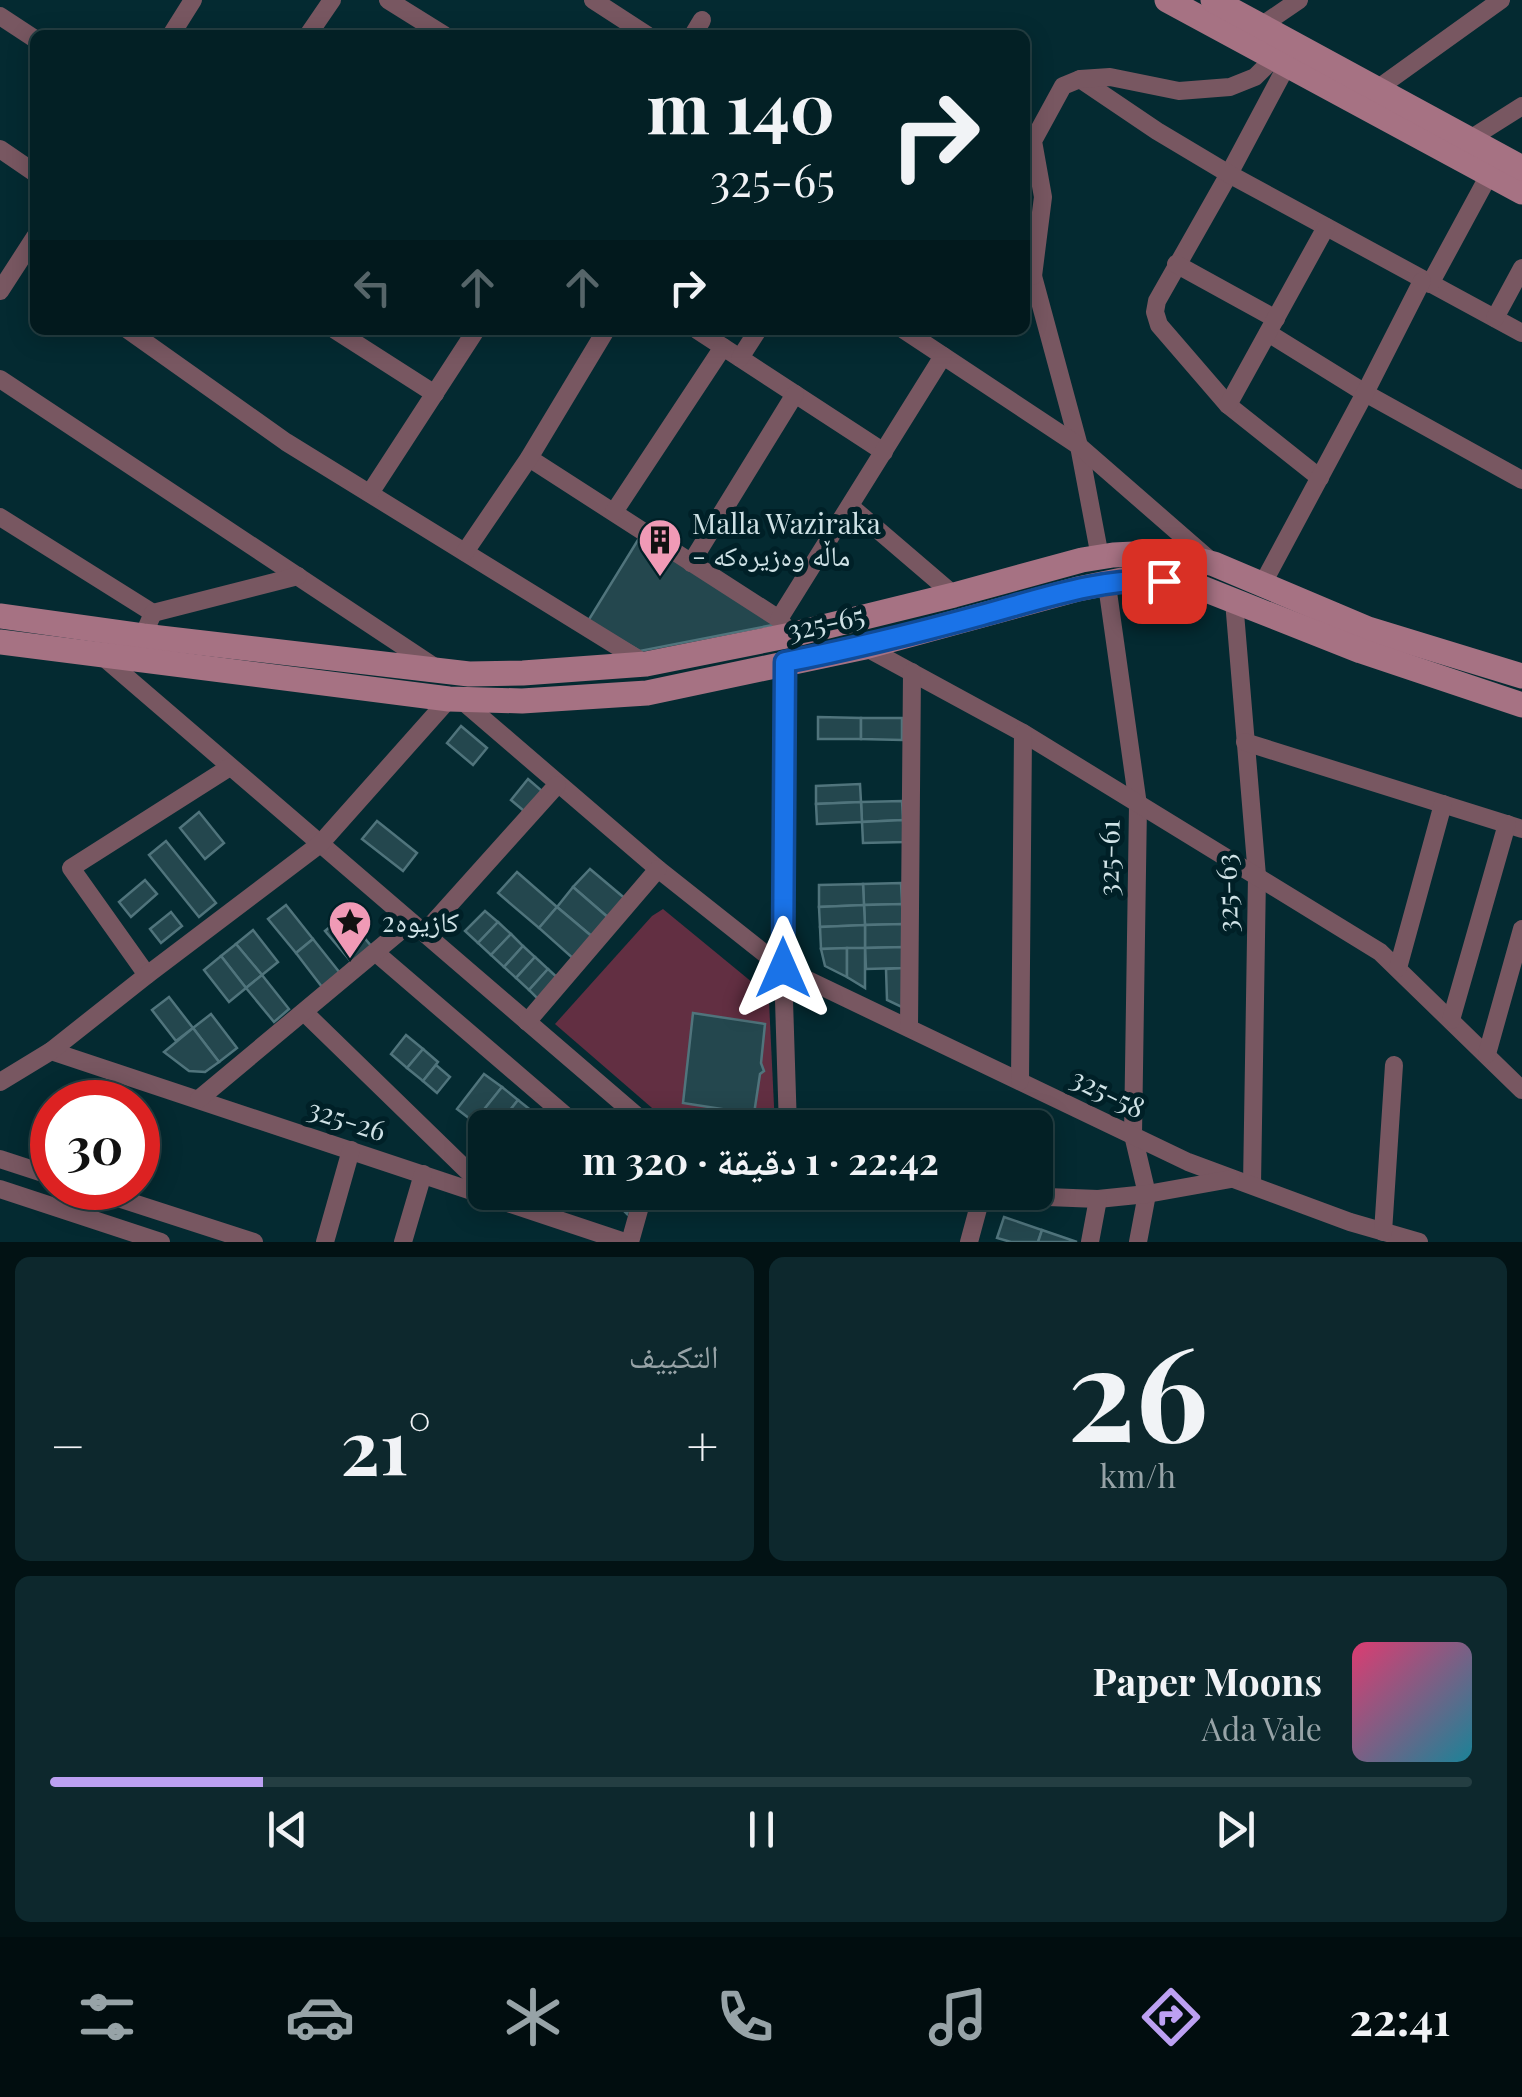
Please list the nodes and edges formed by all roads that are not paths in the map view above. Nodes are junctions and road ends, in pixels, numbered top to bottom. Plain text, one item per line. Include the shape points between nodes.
1 (194, 0) edge
2 (332, 0) edge
3 (388, 0) edge
4 (593, 0) edge
5 (1213, 0) edge
6 (1298, 0) edge
7 (1501, 0) edge
8 (1183, 4) edge
9 (0, 16) edge
10 (1261, 26) junction
11 (174, 30) edge
12 (311, 30) edge
13 (436, 30) edge
14 (640, 30) edge
15 (30, 36) edge
16 (1280, 61) junction
17 (1080, 79) junction
18 (1377, 89) junction
19 (1522, 106) edge
20 (1470, 140) junction
21 (0, 149) edge
22 (1522, 168) edge
23 (30, 170) edge
24 (1229, 174) junction
25 (1489, 174) junction
26 (1522, 192) edge
27 (1326, 227) junction
28 (29, 260) edge
29 (1176, 264) junction
30 (1030, 268) edge
31 (1522, 268) edge
32 (1030, 278) edge
33 (1426, 283) junction
34 (0, 289) edge
35 (1495, 318) junction
36 (1272, 326) junction
37 (1522, 333) edge
38 (135, 335) edge
39 (345, 335) edge
40 (473, 335) edge
41 (603, 335) edge
42 (705, 335) edge
43 (755, 335) edge
44 (912, 335) edge
45 (723, 347) junction
46 (943, 356) junction
47 (740, 358) junction
48 (0, 379) edge
49 (1365, 393) junction
50 (435, 394) junction
51 (796, 394) junction
52 (1228, 406) junction
53 (1078, 446) junction
54 (884, 452) junction
55 (529, 458) junction
56 (1320, 478) junction
57 (1522, 480) edge
58 (370, 493) junction
59 (850, 506) junction
60 (614, 512) junction
61 (0, 516) edge
62 (465, 552) junction
63 (1100, 557) junction
64 (692, 563) junction
65 (1214, 564) junction
66 (298, 576) junction
67 (1106, 584) junction
68 (1262, 585) junction
69 (954, 595) junction
70 (1234, 601) junction
71 (0, 616) edge
72 (148, 624) junction
73 (785, 627) junction
74 (1364, 640) junction
75 (0, 642) edge
76 (866, 646) junction
77 (706, 652) junction
78 (102, 656) junction
79 (785, 662) junction
80 (646, 664) junction
81 (439, 670) junction
82 (912, 672) junction
83 (1522, 676) edge
84 (712, 680) junction
85 (454, 699) junction
86 (1522, 704) edge
87 (1022, 734) junction
88 (1245, 742) junction
89 (230, 766) junction
90 (557, 784) junction
91 (1443, 804) junction
92 (1138, 805) junction
93 (1514, 827) edge
94 (320, 844) junction
95 (658, 870) junction
96 (1257, 876) junction
97 (418, 928) junction
98 (1522, 929) edge
99 (375, 952) junction
100 (783, 968) junction
101 (1398, 968) junction
102 (147, 974) junction
103 (304, 1012) junction
104 (1451, 1020) junction
105 (527, 1022) junction
106 (909, 1028) junction
107 (51, 1051) junction
108 (1487, 1054) junction
109 (1394, 1065) dead end
110 (0, 1081) edge
111 (1020, 1081) junction
112 (1522, 1090) edge
113 (199, 1100) junction
114 (559, 1110) edge
115 (630, 1110) edge
116 (787, 1110) edge
117 (1132, 1135) junction
118 (351, 1150) junction
119 (0, 1159) edge
120 (30, 1169) edge
121 (468, 1172) edge
122 (424, 1174) junction
123 (1233, 1178) junction
124 (1252, 1186) junction
125 (468, 1187) edge
126 (0, 1189) edge
127 (1147, 1194) junction
128 (1053, 1197) edge
129 (1098, 1199) junction
130 (155, 1210) edge
131 (538, 1210) edge
132 (638, 1210) edge
133 (978, 1210) edge
134 (1384, 1232) junction
135 (1414, 1241) edge
136 (160, 1242) edge
137 (254, 1242) edge
138 (325, 1242) edge
139 (402, 1242) edge
140 (628, 1242) edge
141 (969, 1242) edge
142 (1090, 1242) edge
143 (1138, 1242) edge

1 - 11 street
2 - 12 street
3 - 13 street
4 - 14 street
5 - 10 street
6 - 10 street
7 - 18 street
8 - 16 street
9 - 15 street
10 - 18 street
16 - 17 street via 1230,87 1178,91 1110,77
16 - 24 street
16 - 25 street
17 - 24 street
17 - 30 street via 1062,86 1033,141 1043,196
18 - 20 street
19 - 20 street
20 - 22 street
21 - 23 street
24 - 27 street
24 - 29 street
25 - 26 street
25 - 33 street
27 - 33 street
27 - 36 street
28 - 34 street
29 - 36 street
29 - 52 street via 1155,312
31 - 35 street
32 - 53 street
33 - 35 street
33 - 49 street
35 - 37 street
36 - 49 street
36 - 52 street
38 - 58 street
39 - 50 street
40 - 50 street
41 - 55 street
42 - 45 street
43 - 47 street
44 - 46 street
45 - 47 street
45 - 60 street
46 - 53 street
46 - 54 street
47 - 51 street
48 - 66 street
49 - 56 street
49 - 57 street
50 - 58 street
51 - 54 street
51 - 64 street
52 - 56 street
53 - 63 street
53 - 65 street
54 - 59 street
55 - 60 street
55 - 62 street
56 - 68 street
58 - 62 street
59 - 69 street
59 - 73 street
60 - 64 street
61 - 72 street
62 - 80 street
63 - 65 street, 325-65 via 1155,553
63 - 69 street, 325-65
64 - 73 street
65 - 68 street, 325-65
66 - 72 street
66 - 81 street
67 - 70 street, 325-65 via 1164,581
67 - 76 street, 325-65
67 - 92 street, 325-61
68 - 74 street, 325-65
69 - 73 street, 325-65
70 - 74 street, 325-65
70 - 88 street, 325-63
71 - 72 street, 325-65
72 - 81 street, 325-65
73 - 77 street, 325-65
74 - 83 street, 325-65
74 - 86 street, 325-65
75 - 78 street, 325-65
76 - 79 street, 325-65
76 - 82 street
77 - 80 street, 325-65
77 - 84 street
78 - 85 street, 325-65
78 - 89 street
79 - 84 street, 325-65
79 - 100 street
80 - 81 street, 325-65 via 499,674
82 - 87 street
82 - 106 street
84 - 85 street, 325-65 via 596,697
85 - 90 street, 325-58
85 - 94 street
87 - 92 street
87 - 111 street
88 - 91 street
88 - 96 street, 325-63
89 - 94 street
89 - 102 street via 71,868
90 - 95 street, 325-58
90 - 97 street
91 - 93 street
91 - 101 street
92 - 96 street
92 - 117 street, 325-61
93 - 104 street
94 - 97 street
94 - 102 street
95 - 100 street, 325-58
95 - 105 street
96 - 101 street
96 - 124 street, 325-63
97 - 99 street
97 - 105 street
98 - 108 street
99 - 103 street
99 - 114 street
100 - 106 street, 325-58
100 - 116 street
101 - 104 street
102 - 107 street
103 - 113 street
103 - 121 street
104 - 108 street
105 - 115 street
106 - 111 street, 325-58
107 - 110 street
107 - 113 street, 325-26
108 - 112 street
109 - 134 street
111 - 117 street, 325-58
113 - 118 street, 325-26
117 - 123 street, 325-58
117 - 127 street, 325-61
118 - 122 street, 325-26
118 - 138 street
119 - 120 street
122 - 125 street, 325-26
122 - 139 street
123 - 124 street, 325-58
123 - 127 street
124 - 134 street, 325-58
126 - 136 street
127 - 129 street
127 - 143 street
128 - 129 street
129 - 142 street
130 - 137 street
131 - 140 street, 325-26
132 - 140 street
133 - 141 street
134 - 135 street, 325-58

